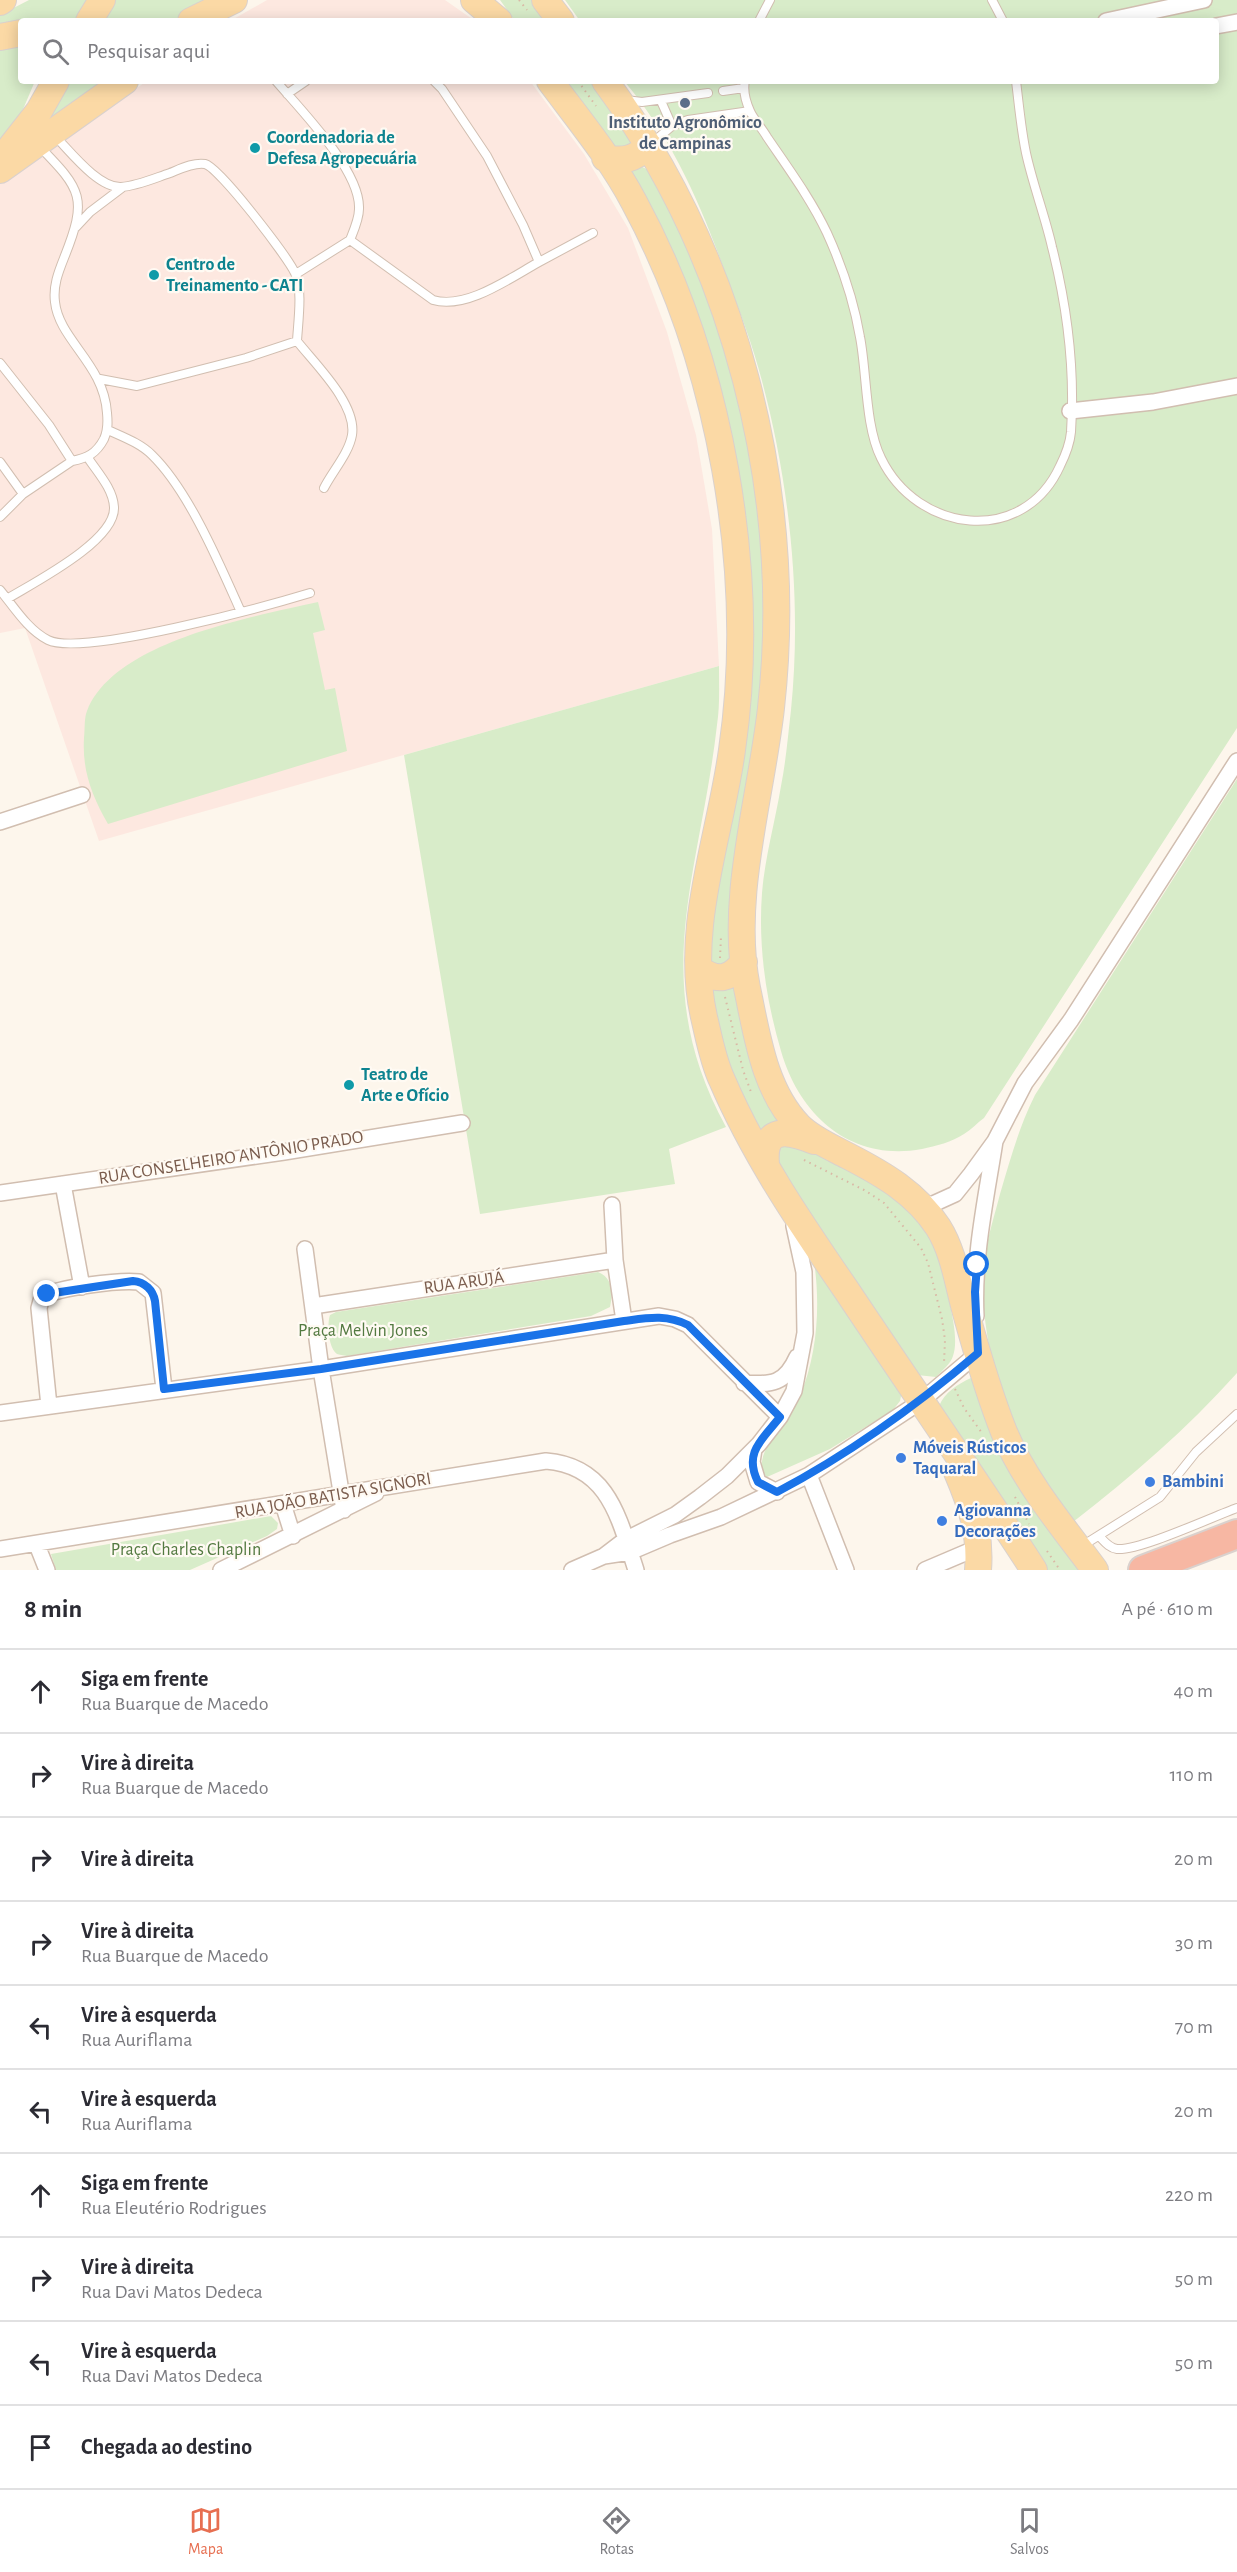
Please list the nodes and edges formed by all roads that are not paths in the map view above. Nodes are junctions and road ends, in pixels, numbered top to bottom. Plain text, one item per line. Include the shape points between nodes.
1 (102, 0) edge
2 (474, 0) edge
3 (498, 0) edge
4 (545, 0) edge
5 (770, 0) edge
6 (992, 0) edge
7 (1204, 0) edge
8 (91, 18) edge
9 (495, 18) edge
10 (508, 18) edge
11 (559, 18) edge
12 (761, 18) edge
13 (1001, 18) edge
14 (1120, 18) edge
15 (1237, 22) edge
16 (1219, 25) edge
17 (18, 34) edge
18 (0, 37) edge
19 (54, 84) edge
20 (121, 84) edge
21 (279, 84) edge
22 (302, 84) edge
23 (437, 84) edge
24 (552, 84) edge
25 (1016, 84) edge
26 (744, 85) edge
27 (723, 92) dead end
28 (708, 93) dead end
29 (287, 94) junction
30 (606, 95) edge
31 (661, 100) junction
32 (750, 111) junction
33 (672, 126) junction
34 (45, 138) junction
35 (649, 146) junction
36 (605, 158) junction
37 (0, 160) edge
38 (0, 170) edge
39 (123, 187) junction
40 (74, 229) junction
41 (593, 233) dead end
42 (350, 240) junction
43 (539, 262) junction
44 (296, 274) junction
45 (297, 341) junction
46 (0, 363) edge
47 (99, 379) junction
48 (1237, 386) edge
49 (1070, 411) junction
50 (108, 430) junction
51 (88, 458) junction
52 (72, 461) junction
53 (0, 462) edge
54 (324, 488) dead end
55 (23, 494) junction
56 (0, 517) edge
57 (0, 590) edge
58 (310, 593) dead end
59 (7, 598) junction
60 (241, 612) junction
61 (1237, 761) edge
62 (82, 795) dead end
63 (0, 822) edge
64 (744, 962) junction
65 (710, 974) junction
66 (462, 1123) dead end
67 (994, 1141) junction
68 (831, 1147) junction
69 (765, 1164) junction
70 (63, 1184) junction
71 (781, 1189) junction
72 (0, 1193) edge
73 (920, 1204) junction
74 (612, 1205) dead end
75 (305, 1249) dead end
76 (615, 1260) junction
77 (82, 1287) junction
78 (313, 1305) junction
79 (624, 1321) junction
80 (805, 1333) junction
81 (978, 1353) junction
82 (321, 1369) junction
83 (744, 1383) junction
84 (164, 1389) junction
85 (49, 1406) junction
86 (927, 1412) junction
87 (0, 1413) edge
88 (1237, 1414) edge
89 (780, 1417) junction
90 (754, 1449) junction
91 (809, 1475) junction
92 (386, 1487) junction
93 (777, 1492) junction
94 (342, 1495) junction
95 (283, 1504) junction
96 (1237, 1508) edge
97 (344, 1510) junction
98 (1237, 1534) edge
99 (292, 1536) junction
100 (1089, 1542) junction
101 (37, 1545) junction
102 (628, 1546) junction
103 (0, 1550) edge
104 (979, 1559) edge
105 (47, 1570) edge
106 (222, 1570) edge
107 (572, 1570) edge
108 (636, 1570) edge
109 (846, 1570) edge
110 (925, 1570) edge
111 (1034, 1570) edge
112 (1095, 1570) edge
113 (1143, 1570) edge

1 - 8 main road
2 - 9 main road
3 - 10 main road
4 - 11 main road
5 - 12 lane
6 - 13 lane
7 - 14 street
15 - 16 street
17 - 18 main road
19 - 37 main road via 39,111
20 - 34 main road
21 - 29 lane
22 - 29 lane
23 - 43 lane via 487,156
24 - 36 main road
25 - 49 lane via 1026,153 1053,249 1064,315 1071,368
26 - 27 lane
26 - 32 lane
28 - 31 lane
29 - 42 lane via 334,149 354,186 359,208
30 - 31 lane via 642,102
30 - 35 main road
31 - 33 lane
32 - 33 lane
32 - 49 lane via 805,195 844,276 860,335 871,422 880,457 905,490 926,508 944,516 969,522 1009,516 1035,502 1057,473 1069,443
33 - 35 lane
34 - 38 main road
34 - 39 lane via 94,175
34 - 40 lane via 75,187 80,206
35 - 36 main road via 631,159
35 - 64 main road via 701,249 723,308 751,402 768,496 774,664 769,729 746,865
36 - 65 main road via 633,200 691,333 718,435 732,509 739,591 739,674 732,750 708,869 700,936
39 - 40 lane
39 - 44 lane via 191,166 205,164 216,169
40 - 47 lane via 54,285 55,303 62,323
41 - 43 lane
42 - 43 lane via 434,300 445,303 460,302
42 - 44 lane
44 - 45 lane
45 - 47 lane via 137,386
45 - 54 lane via 334,386 352,426 349,446
46 - 52 lane
47 - 50 lane via 107,406
48 - 49 street via 1153,402
50 - 51 lane
50 - 60 lane via 139,445 167,473 216,555
51 - 52 lane
51 - 59 lane via 109,489 114,505 108,528 45,577
52 - 55 lane
53 - 55 lane
55 - 56 lane
57 - 59 lane
58 - 60 lane
59 - 60 lane via 50,641 91,643
61 - 67 street via 1071,1020 1025,1083
62 - 63 street
64 - 65 main road via 734,974
64 - 68 main road via 759,1041 775,1093 800,1126
65 - 69 main road via 703,1013 720,1077
66 - 70 street, RUA CONSELHEIRO ANTÔNIO PRADO
67 - 73 street via 955,1194 933,1204
67 - 81 street via 977,1265
68 - 69 main road via 795,1134 780,1133 766,1143
68 - 73 main road via 889,1178
69 - 71 main road
70 - 72 street, RUA CONSELHEIRO ANTÔNIO PRADO
70 - 77 street
71 - 80 street via 798,1238 804,1272
71 - 86 main road
73 - 81 main road via 939,1228 950,1255
74 - 76 street
75 - 78 street
76 - 78 street, RUA ARUJÁ
76 - 79 street
77 - 84 street via 133,1281 153,1293
77 - 85 street via 47,1294 40,1301
78 - 82 street
79 - 82 street
79 - 83 street via 659,1316 688,1325
80 - 83 street via 791,1370 779,1381
80 - 89 street via 794,1391
81 - 86 street via 949,1378
81 - 100 main road via 1018,1460
82 - 84 street
82 - 94 street
83 - 89 street
84 - 85 street
85 - 87 street
86 - 91 street
86 - 104 main road via 968,1498 976,1522
86 - 111 main road
88 - 100 lane via 1196,1452 1160,1497
89 - 90 street
90 - 93 street via 752,1462 758,1482
90 - 102 street via 727,1476
91 - 93 street
91 - 109 street
92 - 94 street, RUA JOÃO BATISTA SIGNORI
92 - 97 street
92 - 102 street, RUA JOÃO BATISTA SIGNORI via 560,1462 589,1476 606,1493
93 - 102 street via 722,1517
94 - 95 street, RUA JOÃO BATISTA SIGNORI
94 - 97 street
95 - 99 street
95 - 101 street, RUA JOÃO BATISTA SIGNORI
96 - 100 lane via 1119,1550
97 - 99 street
98 - 113 highway
99 - 106 street
100 - 112 main road
101 - 103 street, RUA JOÃO BATISTA SIGNORI
101 - 105 street
102 - 107 street
102 - 108 street, RUA JOÃO BATISTA SIGNORI
104 - 110 street

